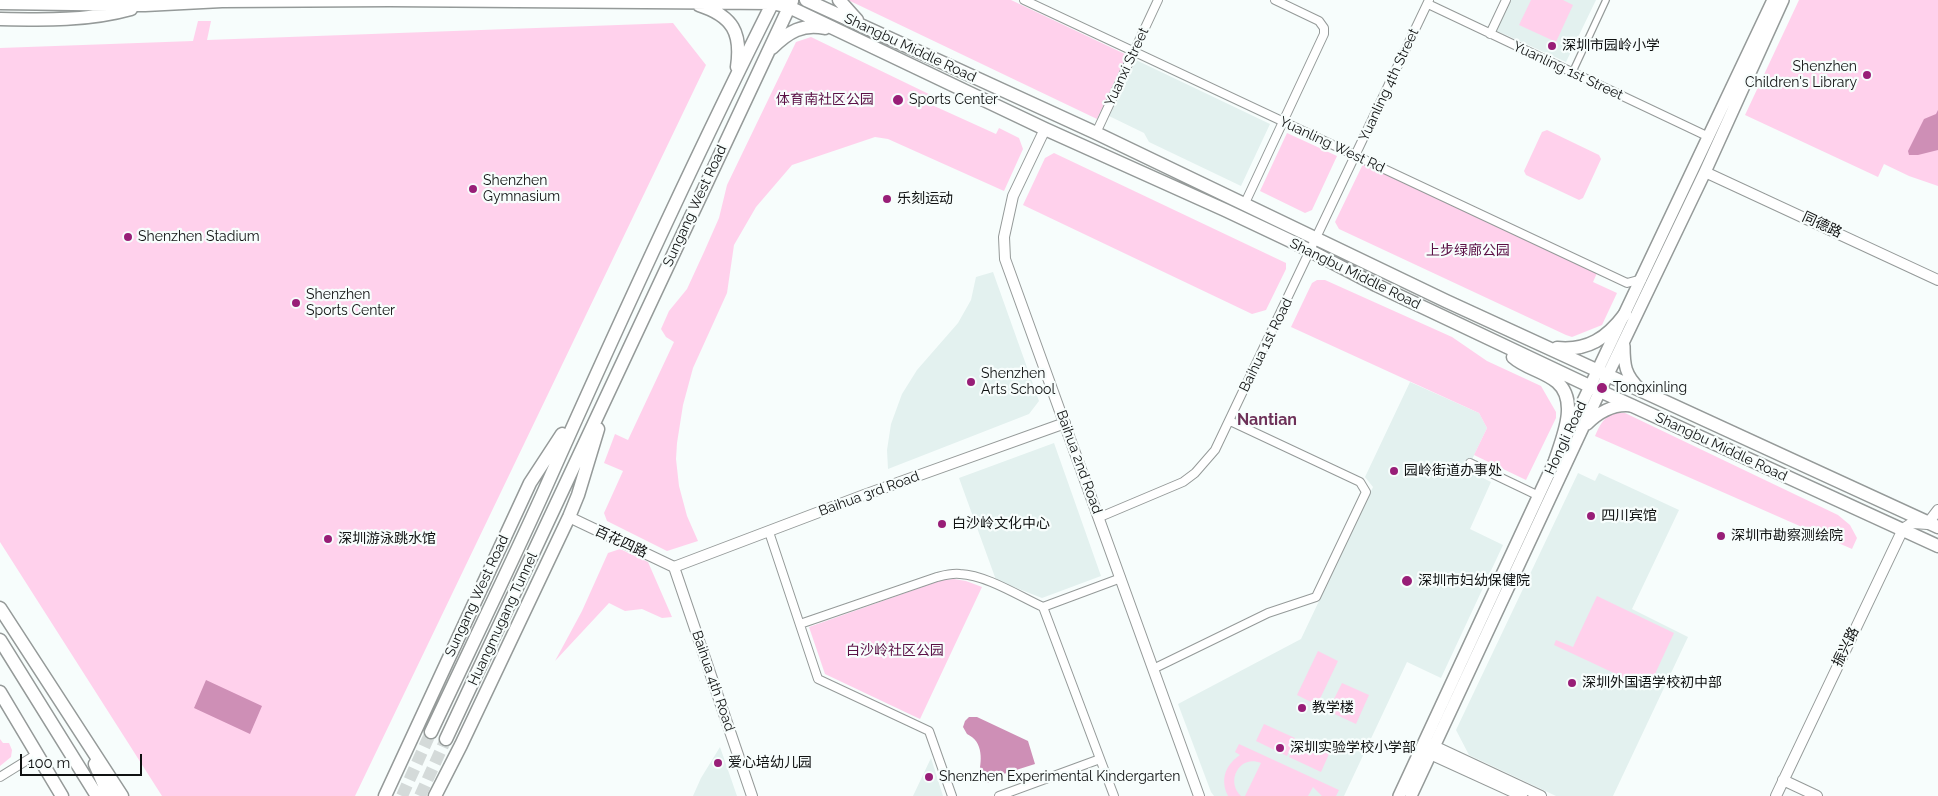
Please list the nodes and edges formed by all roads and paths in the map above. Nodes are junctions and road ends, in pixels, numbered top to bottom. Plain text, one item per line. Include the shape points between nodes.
1 (406, 0) edge
2 (806, 0) edge
3 (839, 0) edge
4 (1024, 0) edge
5 (1158, 0) edge
6 (1275, 0) edge
7 (1506, 0) edge
8 (1606, 0) edge
9 (1773, 0) edge
10 (1784, 0) edge
11 (773, 1) edge
12 (1285, 2) edge
13 (1428, 2) edge
14 (0, 3) edge
15 (692, 3) junction
16 (790, 3) edge
17 (145, 5) junction
18 (0, 19) edge
19 (867, 28) junction
20 (838, 31) junction
21 (1490, 34) junction
22 (1134, 52) junction
23 (763, 62) junction
24 (1574, 69) dead end
25 (736, 75) junction
26 (1284, 123) junction
27 (1045, 129) junction
28 (1096, 133) junction
29 (1709, 137) junction
30 (1355, 156) junction
31 (697, 160) junction
32 (714, 167) junction
33 (1706, 172) junction
34 (1245, 203) junction
35 (1317, 238) junction
36 (1311, 252) junction
37 (1642, 279) junction
38 (1938, 280) edge
39 (1625, 314) junction
40 (1630, 327) junction
41 (1494, 340) junction
42 (1547, 346) junction
43 (1603, 373) junction
44 (1595, 389) junction
45 (1641, 390) junction
46 (583, 403) junction
47 (1633, 406) junction
48 (599, 412) junction
49 (1230, 421) junction
50 (1065, 423) junction
51 (1581, 431) junction
52 (1470, 463) dead end
53 (1554, 464) junction
54 (544, 491) joint
55 (1539, 496) junction
56 (559, 498) joint
57 (1938, 510) edge
58 (1100, 517) junction
59 (569, 518) junction
60 (1934, 525) edge
61 (1902, 529) junction
62 (769, 532) junction
63 (1938, 546) edge
64 (674, 566) junction
65 (1120, 578) junction
66 (1043, 607) junction
67 (0, 608) edge
68 (800, 624) junction
69 (0, 640) edge
70 (0, 656) edge
71 (1153, 669) junction
72 (0, 692) edge
73 (432, 732) tunnel mouth
74 (446, 739) tunnel mouth
75 (85, 741) junction
76 (1429, 749) junction
77 (41, 759) junction
78 (1100, 759) junction
79 (0, 777) edge
80 (1783, 780) junction
81 (54, 796) edge
82 (62, 796) edge
83 (72, 796) edge
84 (87, 796) edge
85 (97, 796) edge
86 (109, 796) edge
87 (122, 796) edge
88 (385, 796) edge
89 (435, 796) edge
90 (752, 796) edge
91 (952, 796) edge
92 (999, 796) edge
93 (1114, 796) edge
94 (1199, 796) edge
95 (1399, 796) edge
96 (1411, 796) edge
97 (1522, 796) edge
98 (1541, 796) edge
99 (1776, 796) edge
100 (1817, 796) edge

1 - 15 main road, Shangbu Middle Road
1 - 17 main road, Shangbu Middle Road via 222,1
2 - 19 main road, Shangbu Middle Road
3 - 19 main road
4 - 22 street, Yuanling West Rd
5 - 22 street, Yuanxi Street
6 - 12 street
7 - 21 street
8 - 24 street
9 - 29 main road, Hongli Road
10 - 33 main road, Hongli Road
11 - 15 main road, Shangbu Middle Road
11 - 16 main road, Shangbu Middle Road
11 - 25 main road, Sungang West Road
12 - 26 street via 1319,21 1324,34
13 - 21 street, Yuanling 1st Street
13 - 30 street, Yuanling 4th Street
14 - 17 main road
15 - 25 main road via 720,14 734,28 739,47
16 - 20 main road, Shangbu Middle Road
16 - 23 main road, Sungang West Road
17 - 18 main road via 109,15 71,20
19 - 28 main road, Shangbu Middle Road
20 - 23 main road via 816,26 797,29 773,47
20 - 27 main road, Shangbu Middle Road
21 - 29 street, Yuanling 1st Street
22 - 26 street, Yuanling West Rd
22 - 28 street, Yuanxi Street
23 - 32 main road, Sungang West Road
25 - 31 main road, Sungang West Road
26 - 30 street, Yuanling West Rd
26 - 34 street
27 - 36 main road, Shangbu Middle Road
27 - 50 street, Baihua 2nd Road via 1013,196 1004,237 1009,271
28 - 34 main road, Shangbu Middle Road
29 - 37 main road, Hongli Road
30 - 35 street, Yuanling 4th Street
30 - 37 street, Yuanling West Rd via 1627,283
31 - 32 main road
31 - 46 main road, Sungang West Road
32 - 48 main road, Sungang West Road
33 - 38 street, 同德路
33 - 40 main road, Hongli Road
34 - 35 main road, Shangbu Middle Road
35 - 36 street, Baihua 1st Road
35 - 42 main road, Shangbu Middle Road
36 - 41 main road, Shangbu Middle Road
36 - 49 street, Baihua 1st Road
37 - 39 main road, Hongli Road
39 - 42 main road via 1608,334 1592,344 1570,349
39 - 43 main road, Hongli Road
40 - 43 main road, Hongli Road
40 - 45 main road via 1623,357 1631,380
41 - 44 main road, Shangbu Middle Road
41 - 53 main road via 1517,360 1557,382 1565,393 1568,405 1566,422
42 - 43 main road, Shangbu Middle Road
43 - 44 main road, Hongli Road
43 - 45 main road, Shangbu Middle Road
44 - 47 main road, Shangbu Middle Road
44 - 51 main road, Hongli Road
44 - 53 main road, Hongli Road
45 - 60 main road, Shangbu Middle Road
46 - 54 main road, Sungang West Road
46 - 88 main road, Sungang West Road via 530,483
47 - 51 main road via 1620,405 1606,410
47 - 61 main road, Shangbu Middle Road
48 - 56 main road, Sungang West Road
48 - 59 main road, Sungang West Road via 598,429
49 - 58 street, Baihua 1st Road via 1210,456 1183,482
49 - 71 street via 1360,482 1366,492 1316,597 1268,613
50 - 58 street, Baihua 2nd Road
50 - 62 street, Baihua 3rd Road
51 - 76 main road, Hongli Road
52 - 55 street
53 - 55 main road, Hongli Road
54 - 73 main road, Huangmugang Tunnel
55 - 76 main road, Hongli Road
56 - 74 main road, Huangmugang Tunnel
57 - 60 street
58 - 65 street, Baihua 2nd Road
59 - 64 street, 百花四路
59 - 89 main road, Sungang West Road
60 - 61 street via 1912,523
61 - 63 main road, Shangbu Middle Road
61 - 80 street, 振兴路
62 - 64 street, Baihua 3rd Road
62 - 68 street
64 - 90 street, Baihua 4th Road
65 - 66 street
65 - 71 street, Baihua 2nd Road
66 - 68 street via 976,578 952,574
66 - 78 street
67 - 75 main road
68 - 91 street via 818,679 929,731
69 - 85 main road
70 - 84 main road
71 - 94 street, Baihua 2nd Road
72 - 77 main road
75 - 86 main road
75 - 87 main road
76 - 95 main road, Hongli Road
76 - 96 main road, Hongli Road
76 - 97 street
76 - 98 street
77 - 79 street
77 - 81 main road
77 - 82 main road
77 - 83 main road
78 - 92 street
78 - 93 street
80 - 99 street, 振兴路
80 - 100 street

